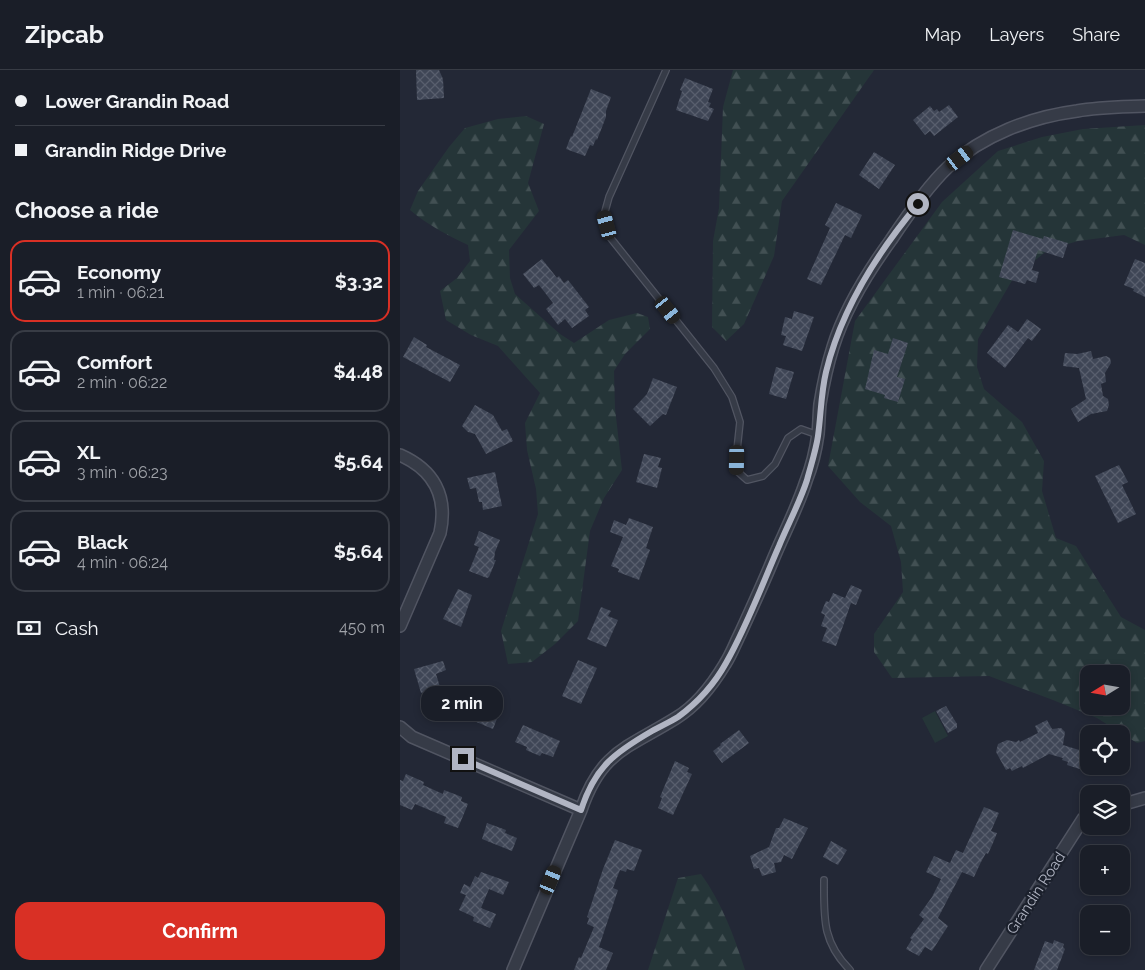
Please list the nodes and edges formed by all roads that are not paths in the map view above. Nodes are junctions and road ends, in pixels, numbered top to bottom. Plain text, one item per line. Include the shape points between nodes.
1 (666, 70) edge
2 (1145, 106) edge
3 (818, 435) junction
4 (400, 456) edge
5 (400, 626) edge
6 (400, 727) edge
7 (1145, 798) edge
8 (1130, 802) edge
9 (581, 810) junction
10 (1080, 826) edge
11 (824, 880) dead end
12 (513, 970) edge
13 (850, 970) edge
14 (986, 970) edge

1 - 3 lane via 609,197 604,215 609,236 714,368 732,397 740,422 737,471 747,480 763,476 775,464 788,438 800,429
2 - 3 street via 1078,110 1022,124 996,135 948,167 881,253 854,297 826,372
3 - 9 street via 806,482 726,664 707,690 678,717 619,751 606,763 595,777
4 - 5 street via 430,476 440,497 442,521 440,533
6 - 9 street via 412,737
7 - 8 street
9 - 12 street
10 - 14 street, Grandin Road
11 - 13 lane via 824,917 831,946

